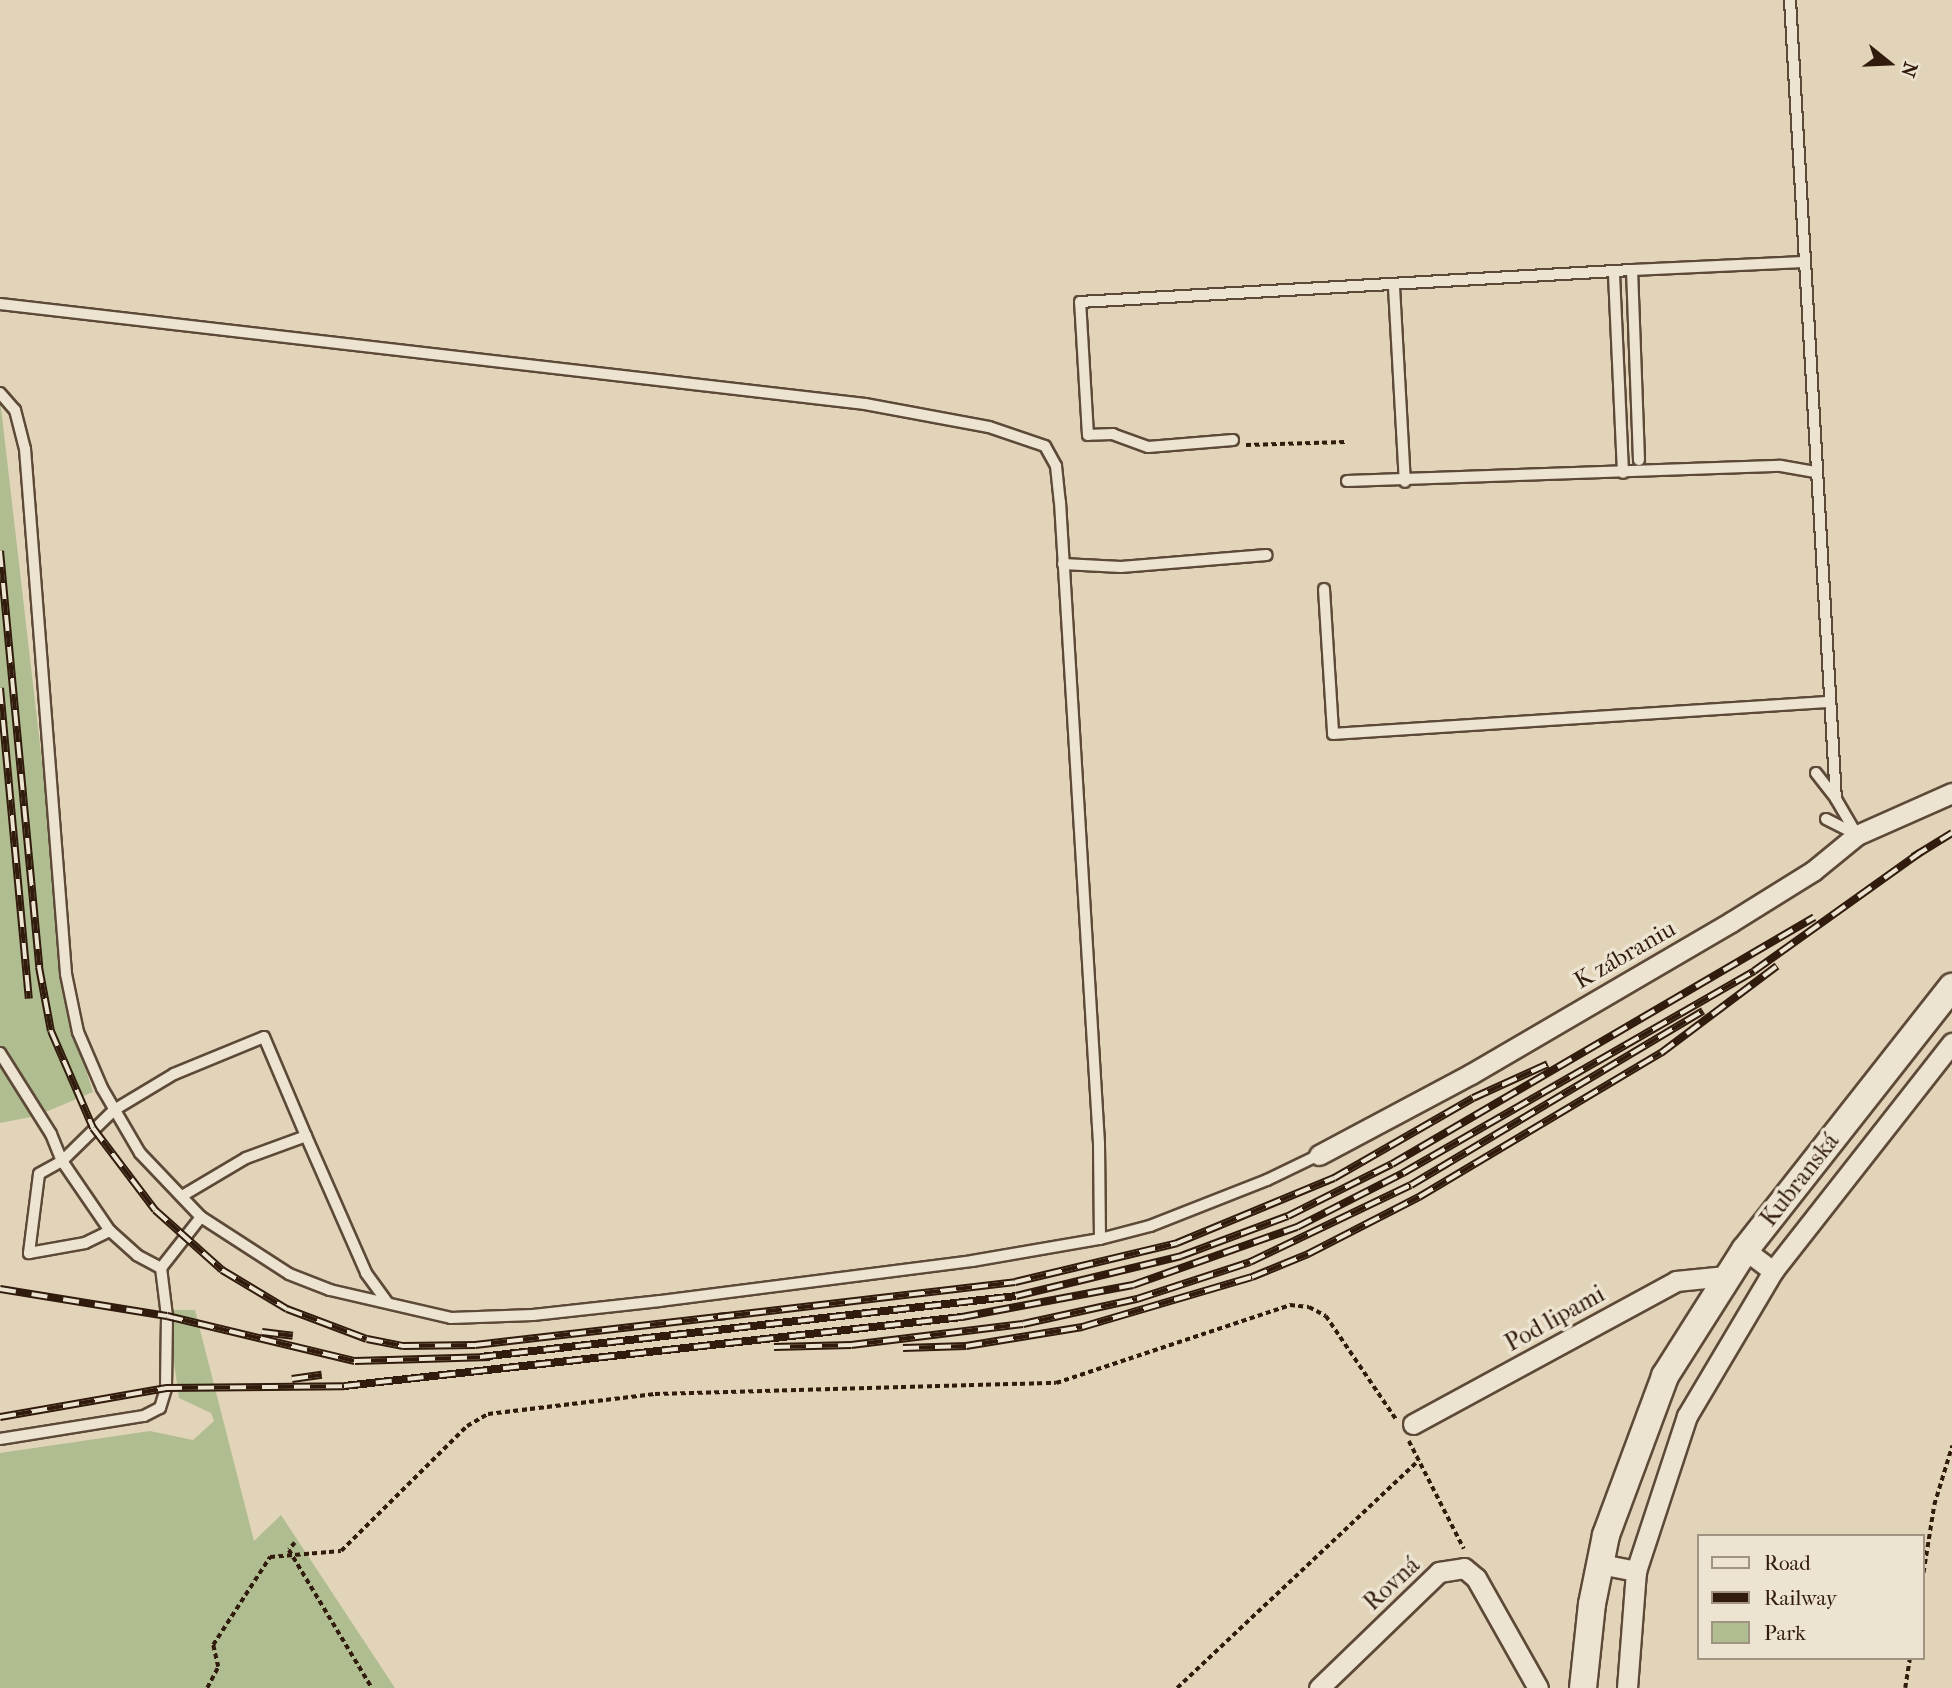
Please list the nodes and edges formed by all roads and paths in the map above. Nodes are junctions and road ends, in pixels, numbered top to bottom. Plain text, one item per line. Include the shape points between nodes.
1 (1790, 0) edge
2 (1804, 262) junction
3 (1632, 270) junction
4 (1614, 274) junction
5 (1394, 286) junction
6 (0, 304) edge
7 (0, 393) edge
8 (1233, 440) dead end
9 (1345, 442) dead end
10 (1250, 447) dead end
11 (1639, 460) dead end
12 (1623, 472) junction
13 (1816, 472) junction
14 (1347, 481) dead end
15 (1405, 482) junction
16 (1267, 555) dead end
17 (1063, 564) junction
18 (1324, 589) dead end
19 (1830, 702) junction
20 (1816, 773) dead end
21 (1952, 793) edge
22 (1836, 799) junction
23 (1826, 819) dead end
24 (1857, 835) junction
25 (1952, 988) edge
26 (1952, 1043) edge
27 (0, 1054) edge
28 (114, 1110) junction
29 (1856, 1110) junction
30 (1882, 1132) junction
31 (306, 1136) junction
32 (1319, 1155) joint
33 (62, 1161) junction
34 (183, 1196) junction
35 (201, 1217) junction
36 (110, 1231) junction
37 (1100, 1239) junction
38 (1745, 1250) junction
39 (161, 1268) junction
40 (1773, 1271) junction
41 (1726, 1276) junction
42 (388, 1303) junction
43 (1653, 1402) junction
44 (1687, 1416) junction
45 (1408, 1430) junction
46 (0, 1439) edge
47 (1952, 1446) edge
48 (1419, 1460) junction
49 (295, 1543) dead end
50 (294, 1558) junction
51 (1600, 1564) junction
52 (1464, 1568) junction
53 (1924, 1568) edge
54 (1636, 1571) junction
55 (1910, 1660) edge
56 (207, 1688) edge
57 (372, 1688) edge
58 (1177, 1688) edge
59 (1319, 1688) edge
60 (1538, 1688) edge
61 (1583, 1688) edge
62 (1627, 1688) edge
63 (1905, 1688) edge

1 - 2 lane
2 - 3 lane
2 - 13 lane
3 - 4 lane
3 - 11 lane
4 - 5 lane
4 - 12 lane
5 - 8 lane via 1080,302 1088,435 1113,434 1148,447
5 - 15 lane
6 - 17 lane via 865,404 1028,437 1051,456 1060,502
7 - 28 lane via 22,428 27,461 66,974 78,1032
9 - 10 path
12 - 13 lane via 1781,466
12 - 15 lane
13 - 19 lane
14 - 15 lane
16 - 17 lane via 1121,567
17 - 37 lane via 1076,673
18 - 19 lane via 1333,734
19 - 22 lane
20 - 22 lane
21 - 24 street, K zábraniu
22 - 24 lane
23 - 24 lane
24 - 32 street, K zábraniu via 1813,871 1731,922 1471,1074
25 - 29 street, Kubranská
26 - 30 street, Kubranská
27 - 33 lane via 51,1134
28 - 31 lane via 174,1074 264,1037
28 - 33 lane
28 - 34 lane via 140,1153
29 - 30 street, Kubranská
29 - 38 street, Kubranská
30 - 40 street, Kubranská
31 - 34 lane via 246,1158
31 - 42 lane via 366,1273
32 - 37 lane via 1150,1226
33 - 36 lane
33 - 36 lane via 39,1174 29,1253 85,1243
34 - 35 lane
35 - 39 lane
35 - 42 lane via 289,1274 330,1290
36 - 39 lane via 137,1255
37 - 42 lane via 972,1261 533,1315 451,1318
38 - 40 street, Kubranská
38 - 41 street, Kubranská
39 - 46 lane via 167,1317 166,1388 160,1408 144,1416
40 - 44 street, Kubranská
41 - 43 street, Kubranská
41 - 45 street, Pod lipami via 1676,1281
43 - 44 street
43 - 51 street, Kubranská
44 - 54 street, Kubranská
45 - 48 path
45 - 50 path via 1326,1316 1309,1307 1290,1305 1056,1383 655,1394 488,1414 467,1426 341,1551
47 - 53 path via 1934,1505
48 - 52 path via 1464,1543
48 - 58 path
49 - 50 path via 289,1550
50 - 56 path via 270,1557 213,1645 218,1667
50 - 57 path
51 - 54 street
51 - 61 street, Kubranská
52 - 59 street, Rovná via 1439,1572
52 - 60 street via 1476,1578
54 - 62 street, Kubranská
55 - 63 path

